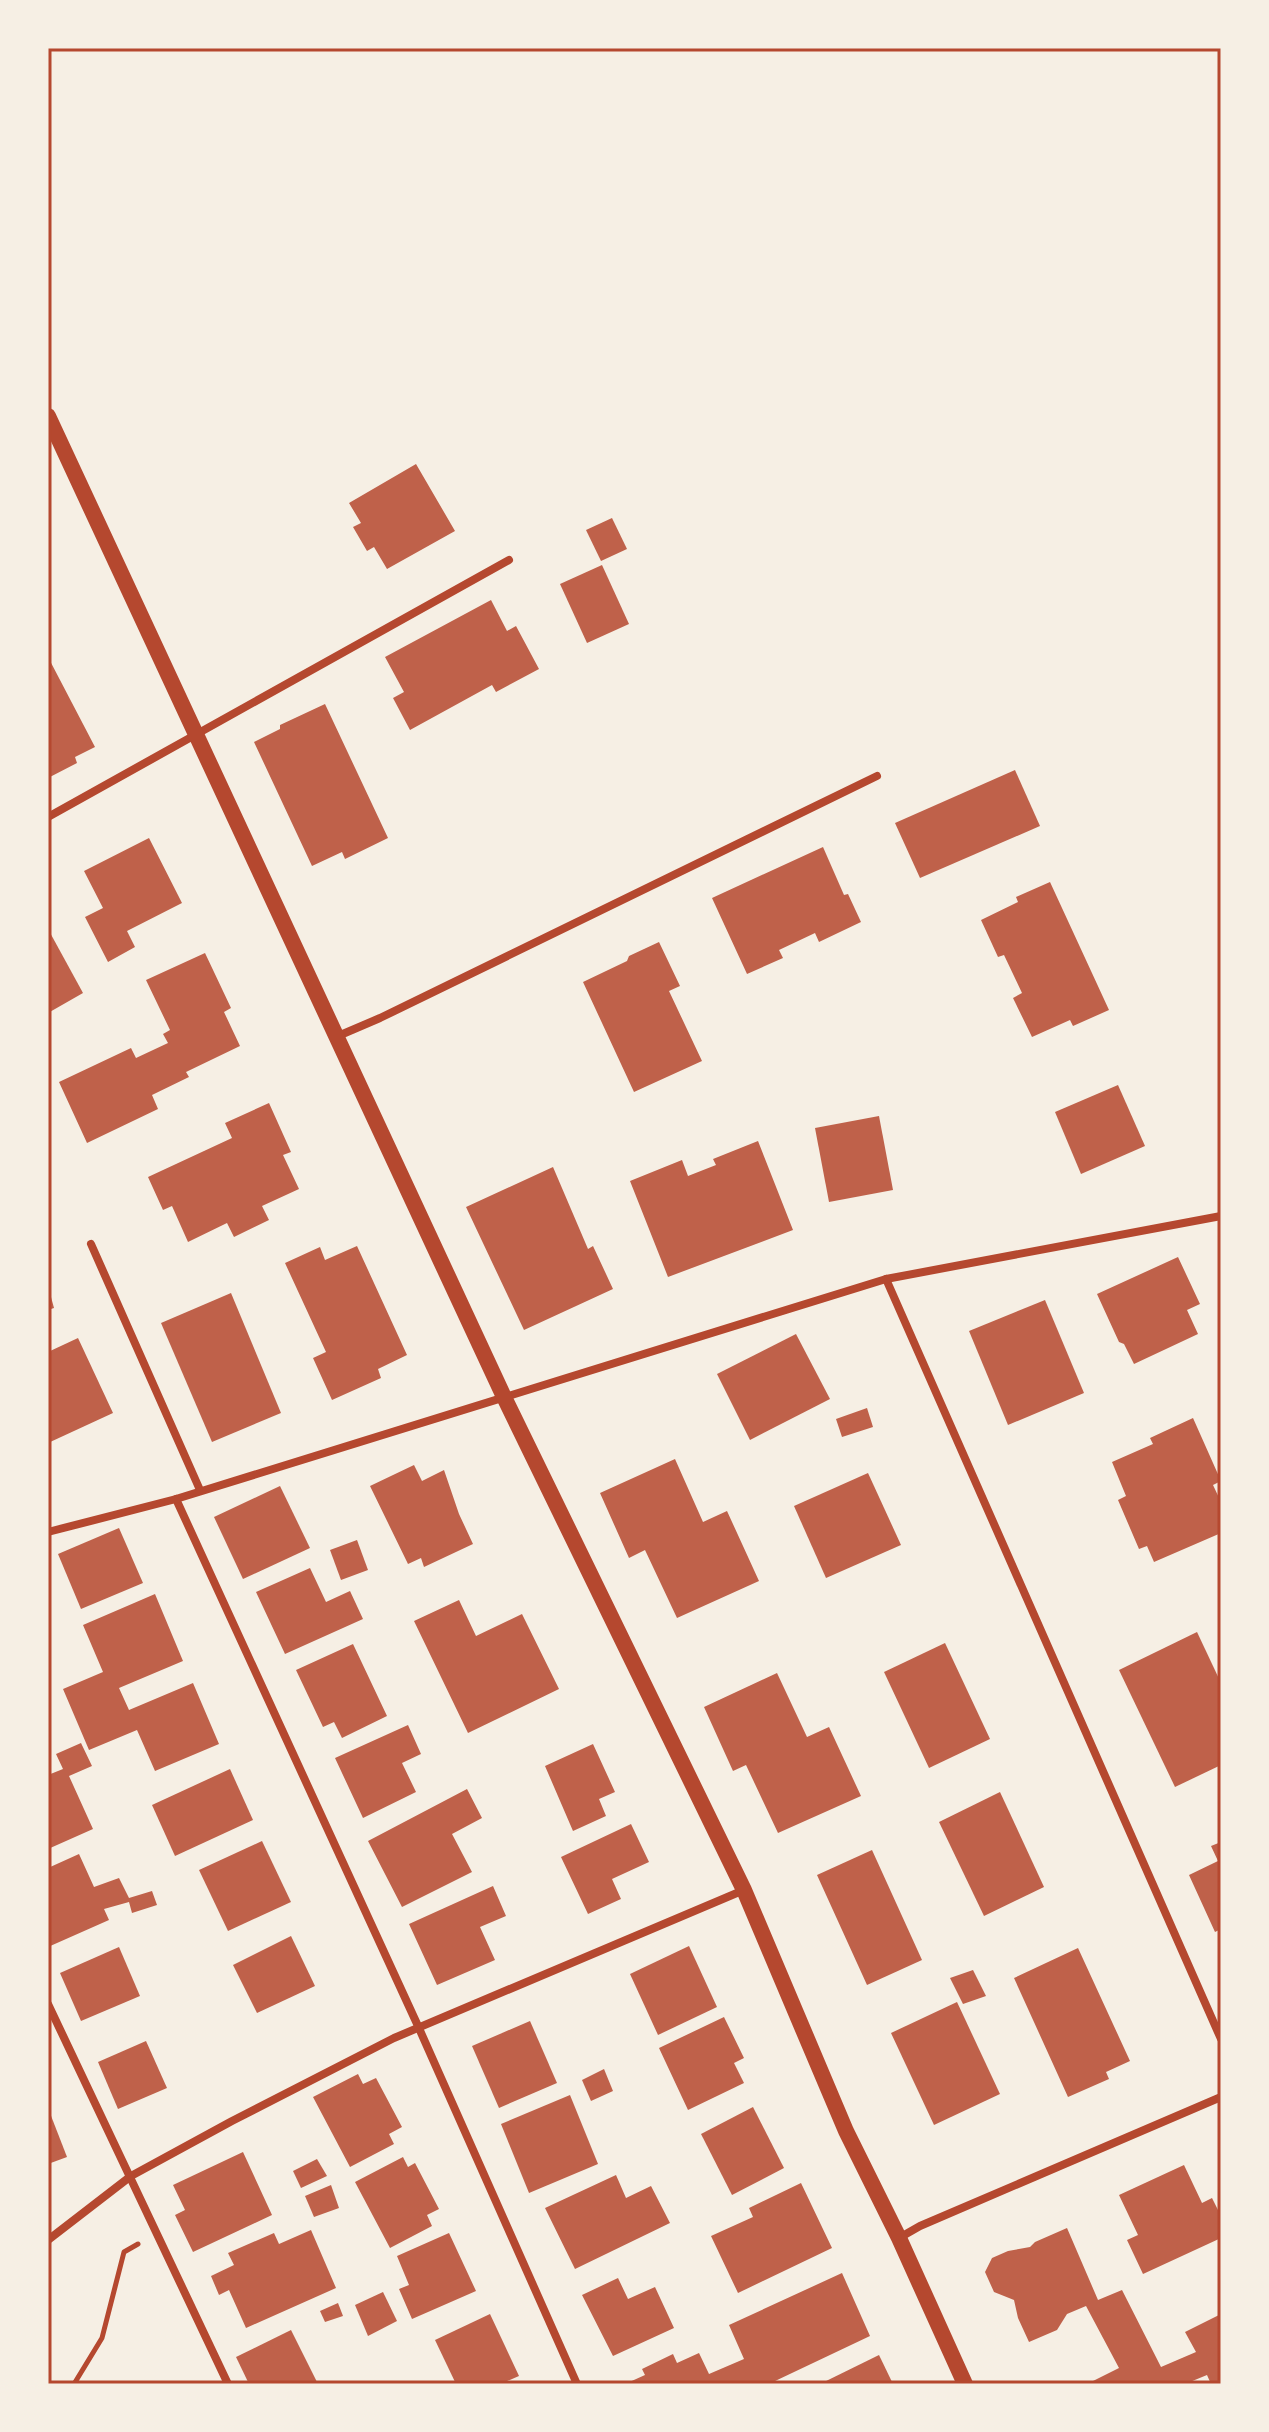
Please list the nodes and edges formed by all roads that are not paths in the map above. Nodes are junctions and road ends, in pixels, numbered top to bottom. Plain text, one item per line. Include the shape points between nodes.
1 (48, 416) edge
2 (509, 560) dead end
3 (196, 735) junction
4 (877, 776) dead end
5 (48, 817) edge
6 (338, 1036) junction
7 (1221, 1216) edge
8 (91, 1244) dead end
9 (886, 1279) junction
10 (504, 1397) junction
11 (200, 1490) junction
12 (176, 1499) junction
13 (48, 1532) edge
14 (744, 1890) junction
15 (48, 2004) edge
16 (418, 2026) junction
17 (1221, 2039) edge
18 (1221, 2097) edge
19 (131, 2176) junction
20 (899, 2238) junction
21 (48, 2240) edge
22 (228, 2384) edge
23 (577, 2384) edge
24 (965, 2384) edge

1 - 3 main road
2 - 3 street
3 - 5 street
3 - 6 main road
4 - 6 street
6 - 10 main road
7 - 9 street
8 - 11 street
9 - 10 street
9 - 17 street
10 - 11 street
10 - 14 main road
11 - 12 street
12 - 13 street
12 - 16 street
14 - 16 street
14 - 20 main road via 846,2131
15 - 19 street
16 - 19 street
16 - 23 street
18 - 20 street
19 - 21 street
19 - 22 street
20 - 24 main road

